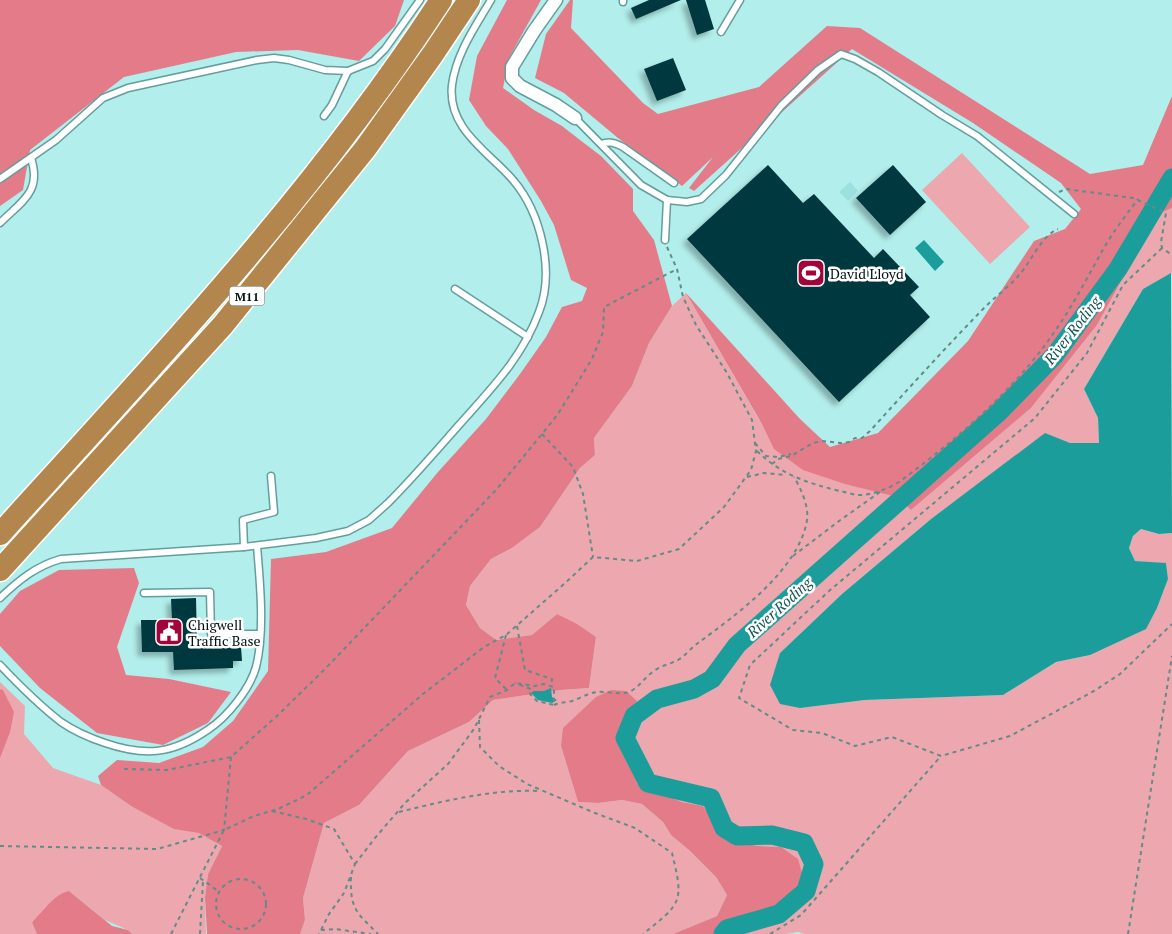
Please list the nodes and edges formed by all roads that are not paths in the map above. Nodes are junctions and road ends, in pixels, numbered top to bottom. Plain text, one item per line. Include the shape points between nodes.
1 (420, 0) edge
2 (441, 0) edge
3 (468, 0) edge
4 (491, 0) edge
5 (556, 0) edge
6 (740, 0) edge
7 (721, 32) dead end
8 (348, 71) junction
9 (324, 116) dead end
10 (575, 118) joint
11 (600, 144) junction
12 (30, 158) junction
13 (0, 179) edge
14 (674, 182) dead end
15 (667, 200) junction
16 (1074, 214) dead end
17 (0, 222) edge
18 (665, 240) road end
19 (455, 289) dead end
20 (528, 337) junction
21 (271, 476) dead end
22 (0, 534) edge
23 (257, 546) junction
24 (244, 547) junction
25 (0, 570) edge
26 (144, 593) dead end
27 (0, 598) edge
28 (259, 634) junction
29 (0, 665) edge

1 - 8 lane via 373,61
2 - 22 highway, M11 via 323,165 203,309
3 - 25 highway, M11 via 365,149 224,325
4 - 20 lane via 465,45 452,86 453,97 455,112 462,126 514,181 530,208 542,239 545,280 540,310
5 - 10 street via 512,67 512,78
6 - 7 lane
8 - 9 lane
8 - 12 lane via 325,70 274,58 128,88 103,98 56,140
10 - 11 lane
11 - 14 lane via 614,142
11 - 15 lane via 641,185
12 - 13 lane
12 - 17 lane via 35,178 32,191
15 - 16 lane via 702,200 781,106 818,70 841,54 878,72 977,136
15 - 18 lane
19 - 20 lane
20 - 23 lane via 504,374 405,486 369,520 332,535
21 - 24 lane via 274,512 243,520
23 - 24 lane
23 - 28 lane
24 - 27 lane via 61,559 31,572
26 - 28 lane via 210,592 210,634
28 - 29 lane via 258,655 250,681 216,724 188,742 149,752 126,750 97,740 62,722

